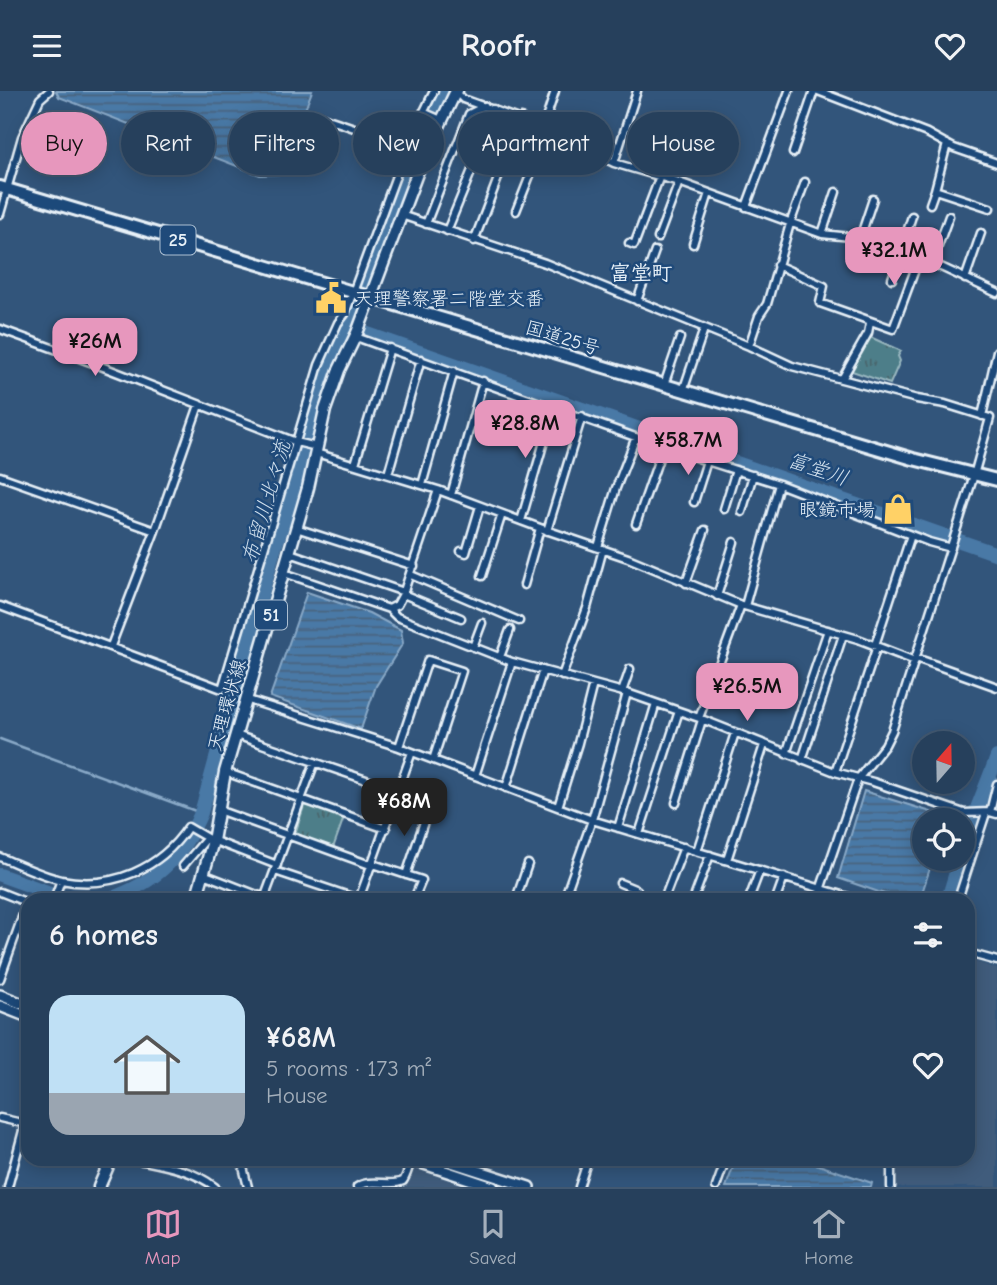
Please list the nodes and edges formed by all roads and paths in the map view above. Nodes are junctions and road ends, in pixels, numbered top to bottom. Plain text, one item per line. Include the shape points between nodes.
1 (49, 91) edge
2 (434, 91) edge
3 (555, 91) edge
4 (637, 91) edge
5 (789, 91) edge
6 (816, 91) edge
7 (457, 92) edge
8 (485, 106) junction
9 (493, 109) junction
10 (423, 112) edge
11 (502, 112) edge
12 (549, 112) edge
13 (444, 115) edge
14 (947, 144) junction
15 (793, 153) dead end
16 (614, 163) joint
17 (997, 163) edge
18 (396, 175) edge
19 (416, 175) edge
20 (499, 175) edge
21 (529, 175) edge
22 (660, 176) junction
23 (679, 182) junction
24 (805, 182) dead end
25 (4, 188) edge
26 (935, 190) junction
27 (836, 192) dead end
28 (709, 194) junction
29 (873, 199) dead end
30 (930, 204) dead end
31 (746, 207) junction
32 (990, 208) dead end
33 (516, 211) dead end
34 (0, 214) edge
35 (401, 215) junction
36 (912, 216) dead end
37 (949, 216) dead end
38 (426, 224) junction
39 (790, 224) junction
40 (447, 231) junction
41 (981, 233) dead end
42 (822, 234) junction
43 (658, 237) dead end
44 (860, 238) junction
45 (474, 241) junction
46 (629, 243) dead end
47 (693, 244) dead end
48 (902, 249) junction
49 (655, 250) dead end
50 (920, 256) junction
51 (932, 263) junction
52 (777, 265) junction
53 (892, 279) dead end
54 (965, 279) junction
55 (354, 292) junction
56 (997, 293) edge
57 (369, 296) junction
58 (638, 301) junction
59 (870, 323) junction
60 (0, 329) edge
61 (704, 329) junction
62 (358, 332) junction
63 (680, 338) dead end
64 (748, 346) junction
65 (390, 348) junction
66 (997, 351) edge
67 (421, 359) junction
68 (454, 371) junction
69 (842, 379) junction
70 (483, 381) junction
71 (664, 385) junction
72 (682, 391) junction
73 (199, 405) junction
74 (554, 407) junction
75 (582, 416) junction
76 (982, 416) junction
77 (636, 437) junction
78 (297, 443) junction
79 (663, 447) junction
80 (315, 449) junction
81 (707, 461) junction
82 (355, 464) junction
83 (736, 470) junction
84 (388, 474) junction
85 (753, 475) junction
86 (974, 475) junction
87 (0, 476) edge
88 (997, 480) edge
89 (779, 484) junction
90 (422, 485) junction
91 (438, 490) junction
92 (451, 495) junction
93 (694, 502) dead end
94 (480, 506) junction
95 (724, 509) dead end
96 (742, 512) dead end
97 (502, 514) junction
98 (521, 521) junction
99 (636, 524) dead end
100 (296, 528) junction
101 (543, 529) junction
102 (705, 530) dead end
103 (155, 531) junction
104 (911, 535) junction
105 (734, 542) dead end
106 (953, 543) junction
107 (600, 548) junction
108 (461, 551) dead end
109 (289, 553) junction
110 (414, 566) junction
111 (284, 573) junction
112 (411, 575) junction
113 (482, 576) dead end
114 (686, 583) junction
115 (524, 585) dead end
116 (404, 593) junction
117 (717, 596) junction
118 (743, 605) junction
119 (0, 606) edge
120 (389, 609) junction
121 (461, 618) dead end
122 (519, 621) dead end
123 (482, 622) dead end
124 (510, 630) dead end
125 (828, 630) junction
126 (843, 635) junction
127 (111, 646) junction
128 (473, 646) junction
129 (876, 646) junction
130 (499, 657) junction
131 (915, 660) junction
132 (512, 662) junction
133 (630, 669) dead end
134 (543, 670) junction
135 (562, 676) junction
136 (593, 684) junction
137 (997, 687) edge
138 (625, 692) junction
139 (245, 699) junction
140 (656, 703) junction
141 (679, 711) junction
142 (700, 719) junction
143 (735, 733) junction
144 (236, 735) junction
145 (764, 745) junction
146 (398, 747) junction
147 (412, 752) junction
148 (786, 754) junction
149 (682, 757) dead end
150 (433, 760) junction
151 (691, 760) junction
152 (802, 760) junction
153 (315, 762) junction
154 (225, 772) junction
155 (835, 772) junction
156 (475, 776) junction
157 (858, 779) junction
158 (997, 784) edge
159 (506, 788) junction
160 (398, 792) junction
161 (670, 794) dead end
162 (302, 799) junction
163 (558, 807) junction
164 (218, 810) junction
165 (428, 810) dead end
166 (989, 813) edge
167 (592, 820) junction
168 (618, 828) junction
169 (386, 829) junction
170 (639, 834) junction
171 (288, 836) junction
172 (208, 839) junction
173 (684, 847) junction
174 (696, 851) junction
175 (710, 855) junction
176 (0, 857) edge
177 (727, 860) junction
178 (528, 864) dead end
179 (373, 865) junction
180 (184, 866) dead end
181 (276, 868) junction
182 (760, 870) junction
183 (203, 874) junction
184 (406, 875) junction
185 (784, 877) junction
186 (61, 881) junction
187 (620, 883) dead end
188 (821, 888) junction
189 (0, 892) edge
190 (56, 893) edge
191 (198, 893) edge
192 (250, 893) edge
193 (267, 893) edge
194 (342, 893) edge
195 (361, 893) edge
196 (417, 893) edge
197 (518, 893) edge
198 (566, 893) edge
199 (636, 893) edge
200 (666, 893) edge
201 (696, 893) edge
202 (751, 893) edge
203 (778, 893) edge
204 (819, 893) edge
205 (836, 893) edge
206 (960, 893) edge
207 (21, 901) edge
208 (21, 919) edge
209 (19, 924) joint
210 (975, 955) edge
211 (997, 961) edge
212 (1, 975) edge
213 (0, 995) edge
214 (21, 1003) edge
215 (0, 1006) edge
216 (21, 1014) edge
217 (0, 1118) edge
218 (21, 1123) edge
219 (21, 1142) edge
220 (108, 1166) edge
221 (162, 1166) edge
222 (244, 1166) edge
223 (408, 1166) edge
224 (432, 1166) edge
225 (464, 1166) edge
226 (586, 1166) edge
227 (724, 1166) edge
228 (891, 1166) edge
229 (8, 1187) edge
230 (100, 1187) edge
231 (215, 1187) edge
232 (248, 1187) edge
233 (357, 1187) edge
234 (493, 1187) edge
235 (529, 1187) edge
236 (579, 1187) edge
237 (716, 1187) edge
238 (891, 1187) edge

1 - 25 street via 40,99 22,137
2 - 10 street
3 - 12 street
4 - 16 street
5 - 31 street
6 - 14 street
6 - 15 street
7 - 8 street via 463,99
7 - 13 main road, 天理環状線 / 51
8 - 9 street
8 - 38 street via 469,114
9 - 11 street
9 - 40 street
14 - 17 street
14 - 26 street
16 - 22 street
18 - 55 street
19 - 35 main road, 天理環状線 / 51
20 - 45 street
21 - 33 street
22 - 23 street
22 - 46 street via 634,245
23 - 28 street
23 - 43 street
24 - 39 street
25 - 34 street
25 - 55 highway, 国道25号 / 25
26 - 30 street
26 - 32 street
27 - 42 street
28 - 31 street
28 - 47 street
29 - 44 street
31 - 39 street
35 - 38 street
35 - 57 main road, 天理環状線 / 51
36 - 48 street
37 - 51 street
38 - 40 street
39 - 42 street
39 - 52 street
40 - 45 street
41 - 54 street
42 - 44 street
44 - 48 street
45 - 58 street via 545,263
48 - 50 street
48 - 53 street
49 - 58 street
50 - 51 street
50 - 59 street via 893,329
51 - 54 street
52 - 59 street via 824,286 820,303
52 - 64 street via 767,304
54 - 56 street
55 - 57 highway, 国道25号 / 25
55 - 78 street via 319,365
57 - 62 main road, 天理環状線 / 51
57 - 71 highway, 国道25号 / 25
58 - 61 street
59 - 69 street
60 - 73 street
61 - 64 street
61 - 72 street
62 - 65 street
62 - 80 main road, 天理環状線 / 51 via 339,370
63 - 71 street
64 - 69 street via 792,366
65 - 67 street
65 - 82 street
66 - 76 street
67 - 68 street
67 - 84 street
68 - 70 street
68 - 90 street
69 - 76 street
70 - 74 street
70 - 92 street
71 - 72 highway, 国道25号 / 25
72 - 86 highway, 国道25号 / 25
73 - 78 street
73 - 103 street
74 - 75 street
74 - 98 street
75 - 77 street
75 - 101 street
76 - 86 street via 990,418
77 - 79 street
77 - 107 street
78 - 80 street
78 - 127 street via 222,689
79 - 81 street
79 - 99 street
80 - 82 street
80 - 100 main road, 天理環状線 / 51
81 - 83 street
81 - 93 street
82 - 84 street
83 - 85 street
83 - 95 street
84 - 90 street
85 - 89 street
85 - 96 street
86 - 88 highway, 国道25号 / 25
86 - 106 street
87 - 103 street
89 - 104 street
89 - 118 street
90 - 91 street
91 - 92 street
91 - 110 street
92 - 94 street
94 - 97 street
94 - 108 street via 466,553
97 - 98 street
97 - 113 street
98 - 101 street
100 - 109 main road, 天理環状線 / 51
100 - 110 street
101 - 107 street
101 - 115 street
102 - 114 street
103 - 127 street
104 - 106 street
104 - 129 street
105 - 117 street
106 - 131 street
107 - 114 street
107 - 135 street via 587,608
109 - 111 main road, 天理環状線 / 51
109 - 116 street
110 - 112 street
111 - 120 street
111 - 139 main road, 天理環状線 / 51
112 - 116 street
112 - 122 street
114 - 117 street
116 - 120 street
116 - 121 street
117 - 118 street
118 - 125 street
118 - 142 street
119 - 127 street
120 - 128 street via 397,617
123 - 128 street
124 - 130 street
125 - 126 street
125 - 148 street
126 - 129 street
126 - 152 street
128 - 130 street
129 - 131 street
129 - 155 street
130 - 132 street
131 - 137 street
131 - 157 street via 885,745
132 - 134 street
132 - 156 street
133 - 138 street
134 - 135 street
134 - 159 street
135 - 136 street
136 - 138 street
136 - 163 street
138 - 140 street
138 - 167 street
139 - 144 main road, 天理環状線 / 51
139 - 146 street
140 - 141 street
140 - 168 street
141 - 142 street
141 - 170 street
142 - 143 street
142 - 151 street
143 - 145 street
143 - 174 street
144 - 153 street
144 - 154 main road, 天理環状線 / 51
145 - 148 street
145 - 177 street
146 - 147 street
146 - 150 street via 428,660 462,671
147 - 150 street
147 - 160 street
148 - 152 street
149 - 151 street
150 - 156 street
151 - 161 street via 677,800
152 - 155 street
153 - 160 street
153 - 162 street
154 - 162 street
154 - 164 main road, 天理環状線 / 51
155 - 157 street
156 - 159 street
157 - 166 street via 964,813
157 - 188 street
158 - 166 street
159 - 163 street
160 - 169 street
162 - 169 street
162 - 171 street
163 - 167 street
164 - 171 street
164 - 172 main road, 天理環状線 / 51
165 - 184 street
166 - 206 street
167 - 168 street
167 - 198 street
168 - 170 street
169 - 179 street
170 - 173 street
171 - 179 street
171 - 181 street
172 - 180 street
172 - 181 street
172 - 183 main road, 天理環状線 / 51
172 - 186 street via 188,827 177,843 138,872 112,881
173 - 174 street
173 - 200 street
174 - 175 street
175 - 177 street
175 - 201 street
176 - 186 street
177 - 182 street
178 - 197 street
179 - 184 street
179 - 195 street
181 - 193 street
181 - 194 street
182 - 185 street
182 - 202 street
183 - 191 main road, 天理環状線 / 51
183 - 192 street
184 - 196 street via 422,880
185 - 188 street
185 - 203 street
186 - 190 street
187 - 199 street
188 - 204 street
188 - 205 street
189 - 207 street
208 - 209 street
209 - 212 street
210 - 211 street
213 - 214 street
215 - 216 street
217 - 218 street
219 - 229 street
220 - 230 main road
221 - 231 street via 202,1177
222 - 232 street
223 - 233 street via 398,1184 362,1183
224 - 234 street
225 - 235 street
226 - 236 street
227 - 237 street
228 - 238 street

